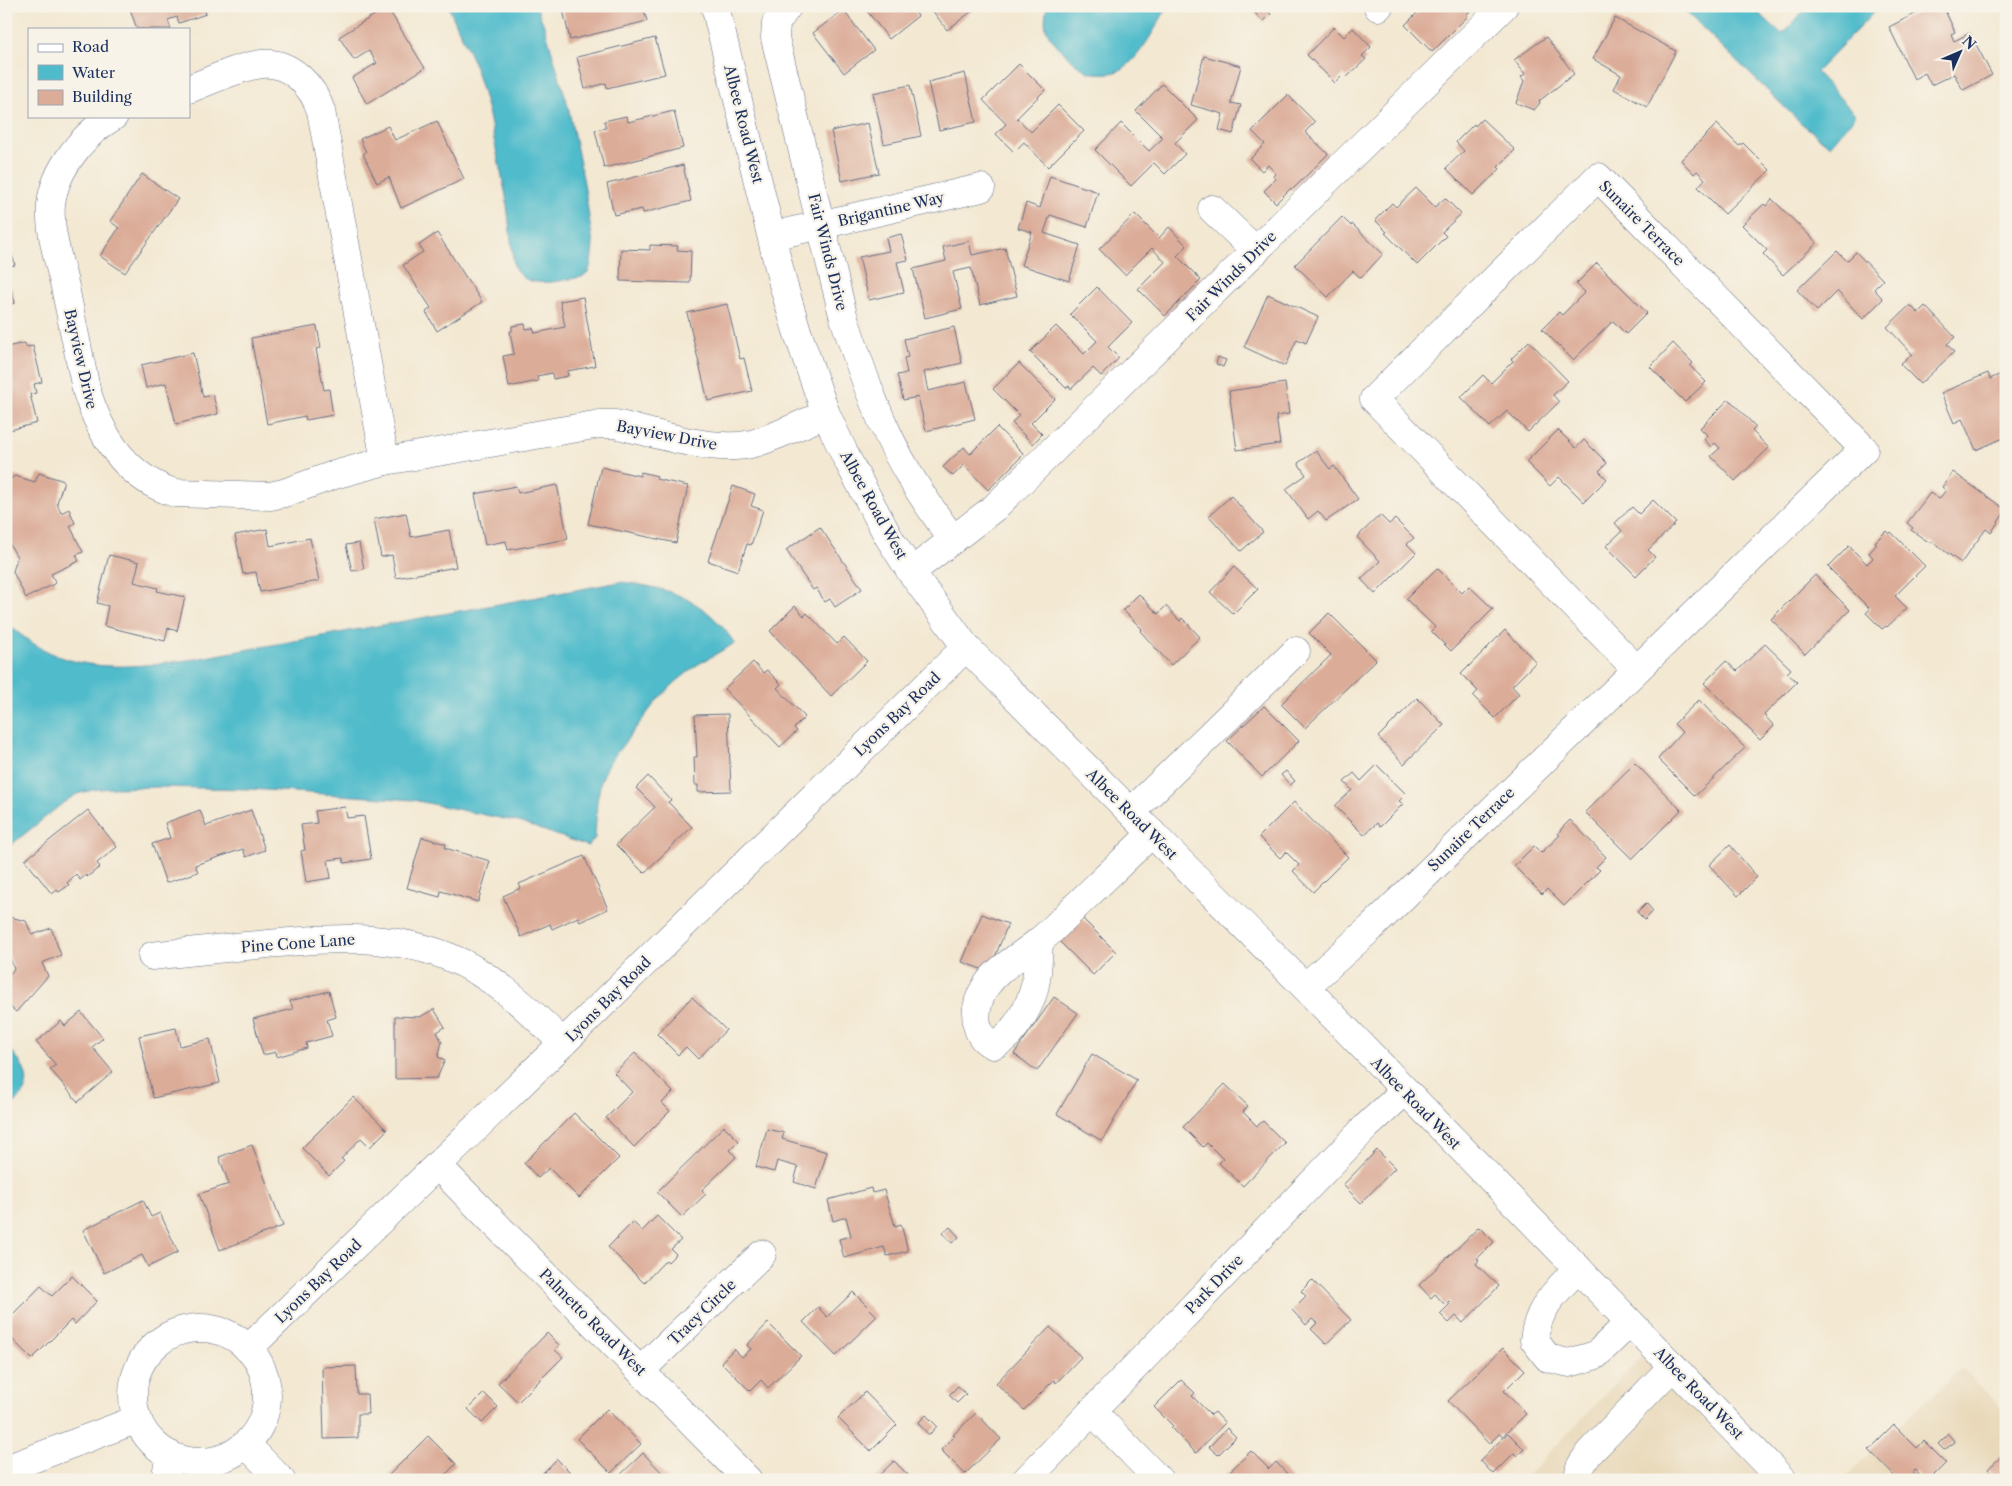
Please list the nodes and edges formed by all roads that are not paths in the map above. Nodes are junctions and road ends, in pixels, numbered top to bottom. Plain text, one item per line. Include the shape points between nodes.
1 (715, 6) edge
2 (788, 6) edge
3 (1504, 6) edge
4 (190, 88) edge
5 (111, 118) edge
6 (981, 188) dead end
7 (1212, 209) dead end
8 (821, 224) junction
9 (772, 236) junction
10 (1256, 251) junction
11 (826, 414) junction
12 (385, 460) junction
13 (953, 540) junction
14 (911, 572) junction
15 (966, 647) junction
16 (1296, 650) dead end
17 (1636, 669) junction
18 (1131, 812) junction
19 (1152, 833) junction
20 (1039, 942) dead end
21 (152, 956) dead end
22 (1305, 987) junction
23 (563, 1043) junction
24 (1405, 1091) junction
25 (438, 1166) junction
26 (762, 1254) dead end
27 (1578, 1268) junction
28 (1630, 1322) junction
29 (248, 1349) junction
30 (1673, 1366) junction
31 (641, 1370) junction
32 (1092, 1411) junction
33 (138, 1419) junction
34 (246, 1444) junction
35 (167, 1467) edge
36 (6, 1469) edge
37 (205, 1471) edge
38 (1773, 1476) edge
39 (281, 1480) edge
40 (748, 1480) edge
41 (1026, 1480) edge
42 (1159, 1480) edge
43 (1578, 1480) edge

1 - 9 street, Albee Road West
2 - 8 street, Fair Winds Drive via 776,23 775,38
3 - 10 street, Fair Winds Drive
4 - 12 street via 253,66 273,65 302,79 318,99
5 - 12 street, Bayview Drive via 89,133 64,167 55,190 51,220 86,388 94,414 116,451 132,469 164,490 253,496 284,493
6 - 8 street, Brigantine Way
7 - 10 street
8 - 9 street, Brigantine Way
8 - 13 street, Fair Winds Drive via 843,315 877,407 910,476
9 - 11 street, Albee Road West via 797,331
10 - 13 street, Fair Winds Drive via 994,508
11 - 12 street, Bayview Drive via 752,444 710,446 615,424 600,424
11 - 14 street, Albee Road West via 866,496
13 - 14 street, Fair Winds Drive
14 - 15 street, Albee Road West
15 - 18 street, Albee Road West
15 - 23 street, Lyons Bay Road
16 - 18 street
17 - 17 street, Sunaire Terrace via 1864,449 1598,177 1374,398
17 - 22 street, Sunaire Terrace
18 - 19 street, Albee Road West
19 - 20 street
19 - 22 street, Albee Road West
21 - 23 street, Pine Cone Lane via 314,939 385,940 450,957 481,974 511,995
22 - 24 street, Albee Road West
23 - 25 street, Lyons Bay Road
24 - 27 street, Albee Road West
24 - 32 street, Park Drive
25 - 29 street, Lyons Bay Road
25 - 31 street, Palmetto Road West
26 - 31 street, Tracy Circle
27 - 28 street, Albee Road West
27 - 28 street via 1548,1301 1536,1323 1534,1340 1548,1358 1569,1363 1596,1355
28 - 30 street, Albee Road West
29 - 33 street via 232,1336 213,1330 193,1329 173,1334 156,1345 143,1360 135,1379
29 - 34 street via 261,1366 267,1387 266,1408 259,1428
30 - 38 street, Albee Road West
30 - 43 street via 1589,1453 1580,1467
31 - 40 street, Palmetto Road West
32 - 41 street, Park Drive
32 - 42 street
33 - 35 street
33 - 36 street
34 - 37 street via 217,1460
34 - 39 street
35 - 37 street via 185,1460

